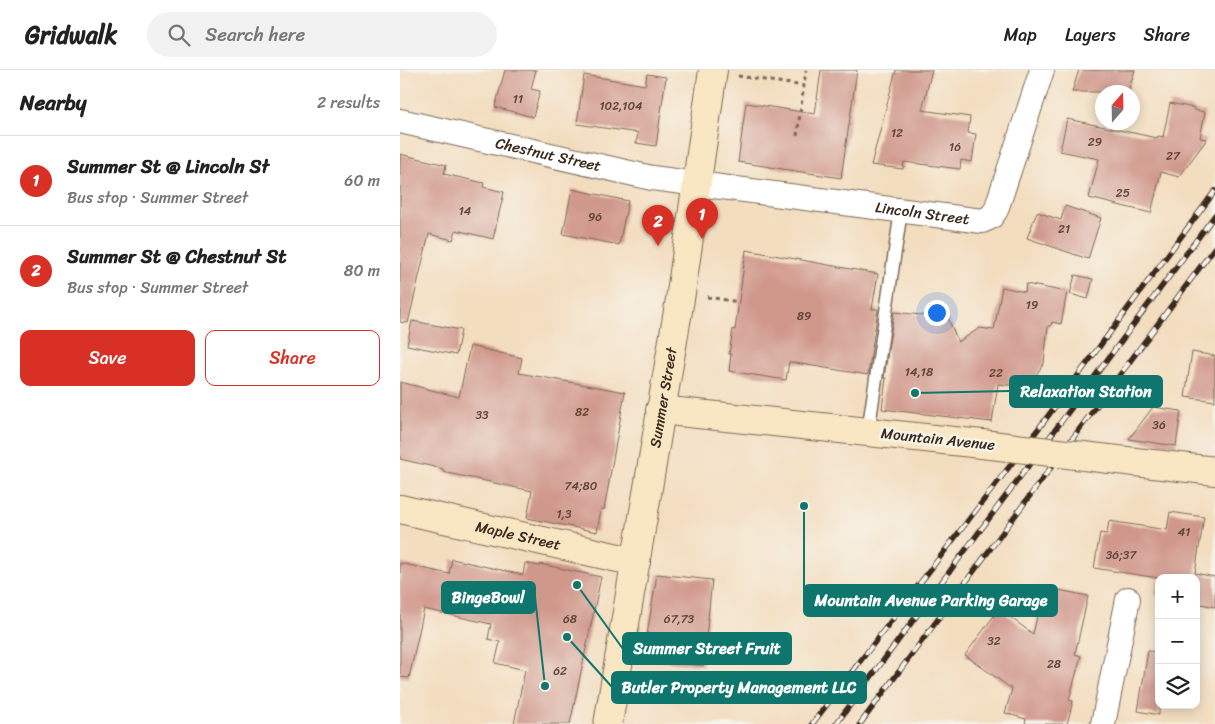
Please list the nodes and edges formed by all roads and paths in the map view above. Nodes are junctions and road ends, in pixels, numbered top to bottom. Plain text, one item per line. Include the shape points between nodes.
1 (806, 70) edge
2 (1042, 70) edge
3 (723, 72) edge
4 (804, 86) junction
5 (400, 121) edge
6 (797, 136) dead end
7 (697, 184) junction
8 (901, 211) junction
9 (699, 296) dead end
10 (739, 302) dead end
11 (660, 410) junction
12 (868, 432) junction
13 (1215, 471) edge
14 (400, 509) edge
15 (636, 562) junction
16 (1128, 599) dead end
17 (608, 724) edge
18 (1103, 724) edge

1 - 4 path
2 - 8 street, Lincoln Street via 993,216 978,221
3 - 4 path
3 - 7 street, Summer Street
4 - 6 path
5 - 7 street, Chestnut Street via 652,178
7 - 8 street, Lincoln Street
7 - 11 street, Summer Street
8 - 12 lane
9 - 10 path
11 - 12 street, Mountain Avenue
11 - 15 street, Summer Street
12 - 13 street, Mountain Avenue, bridge
14 - 15 street, Maple Street
15 - 17 street, Summer Street
16 - 18 street

